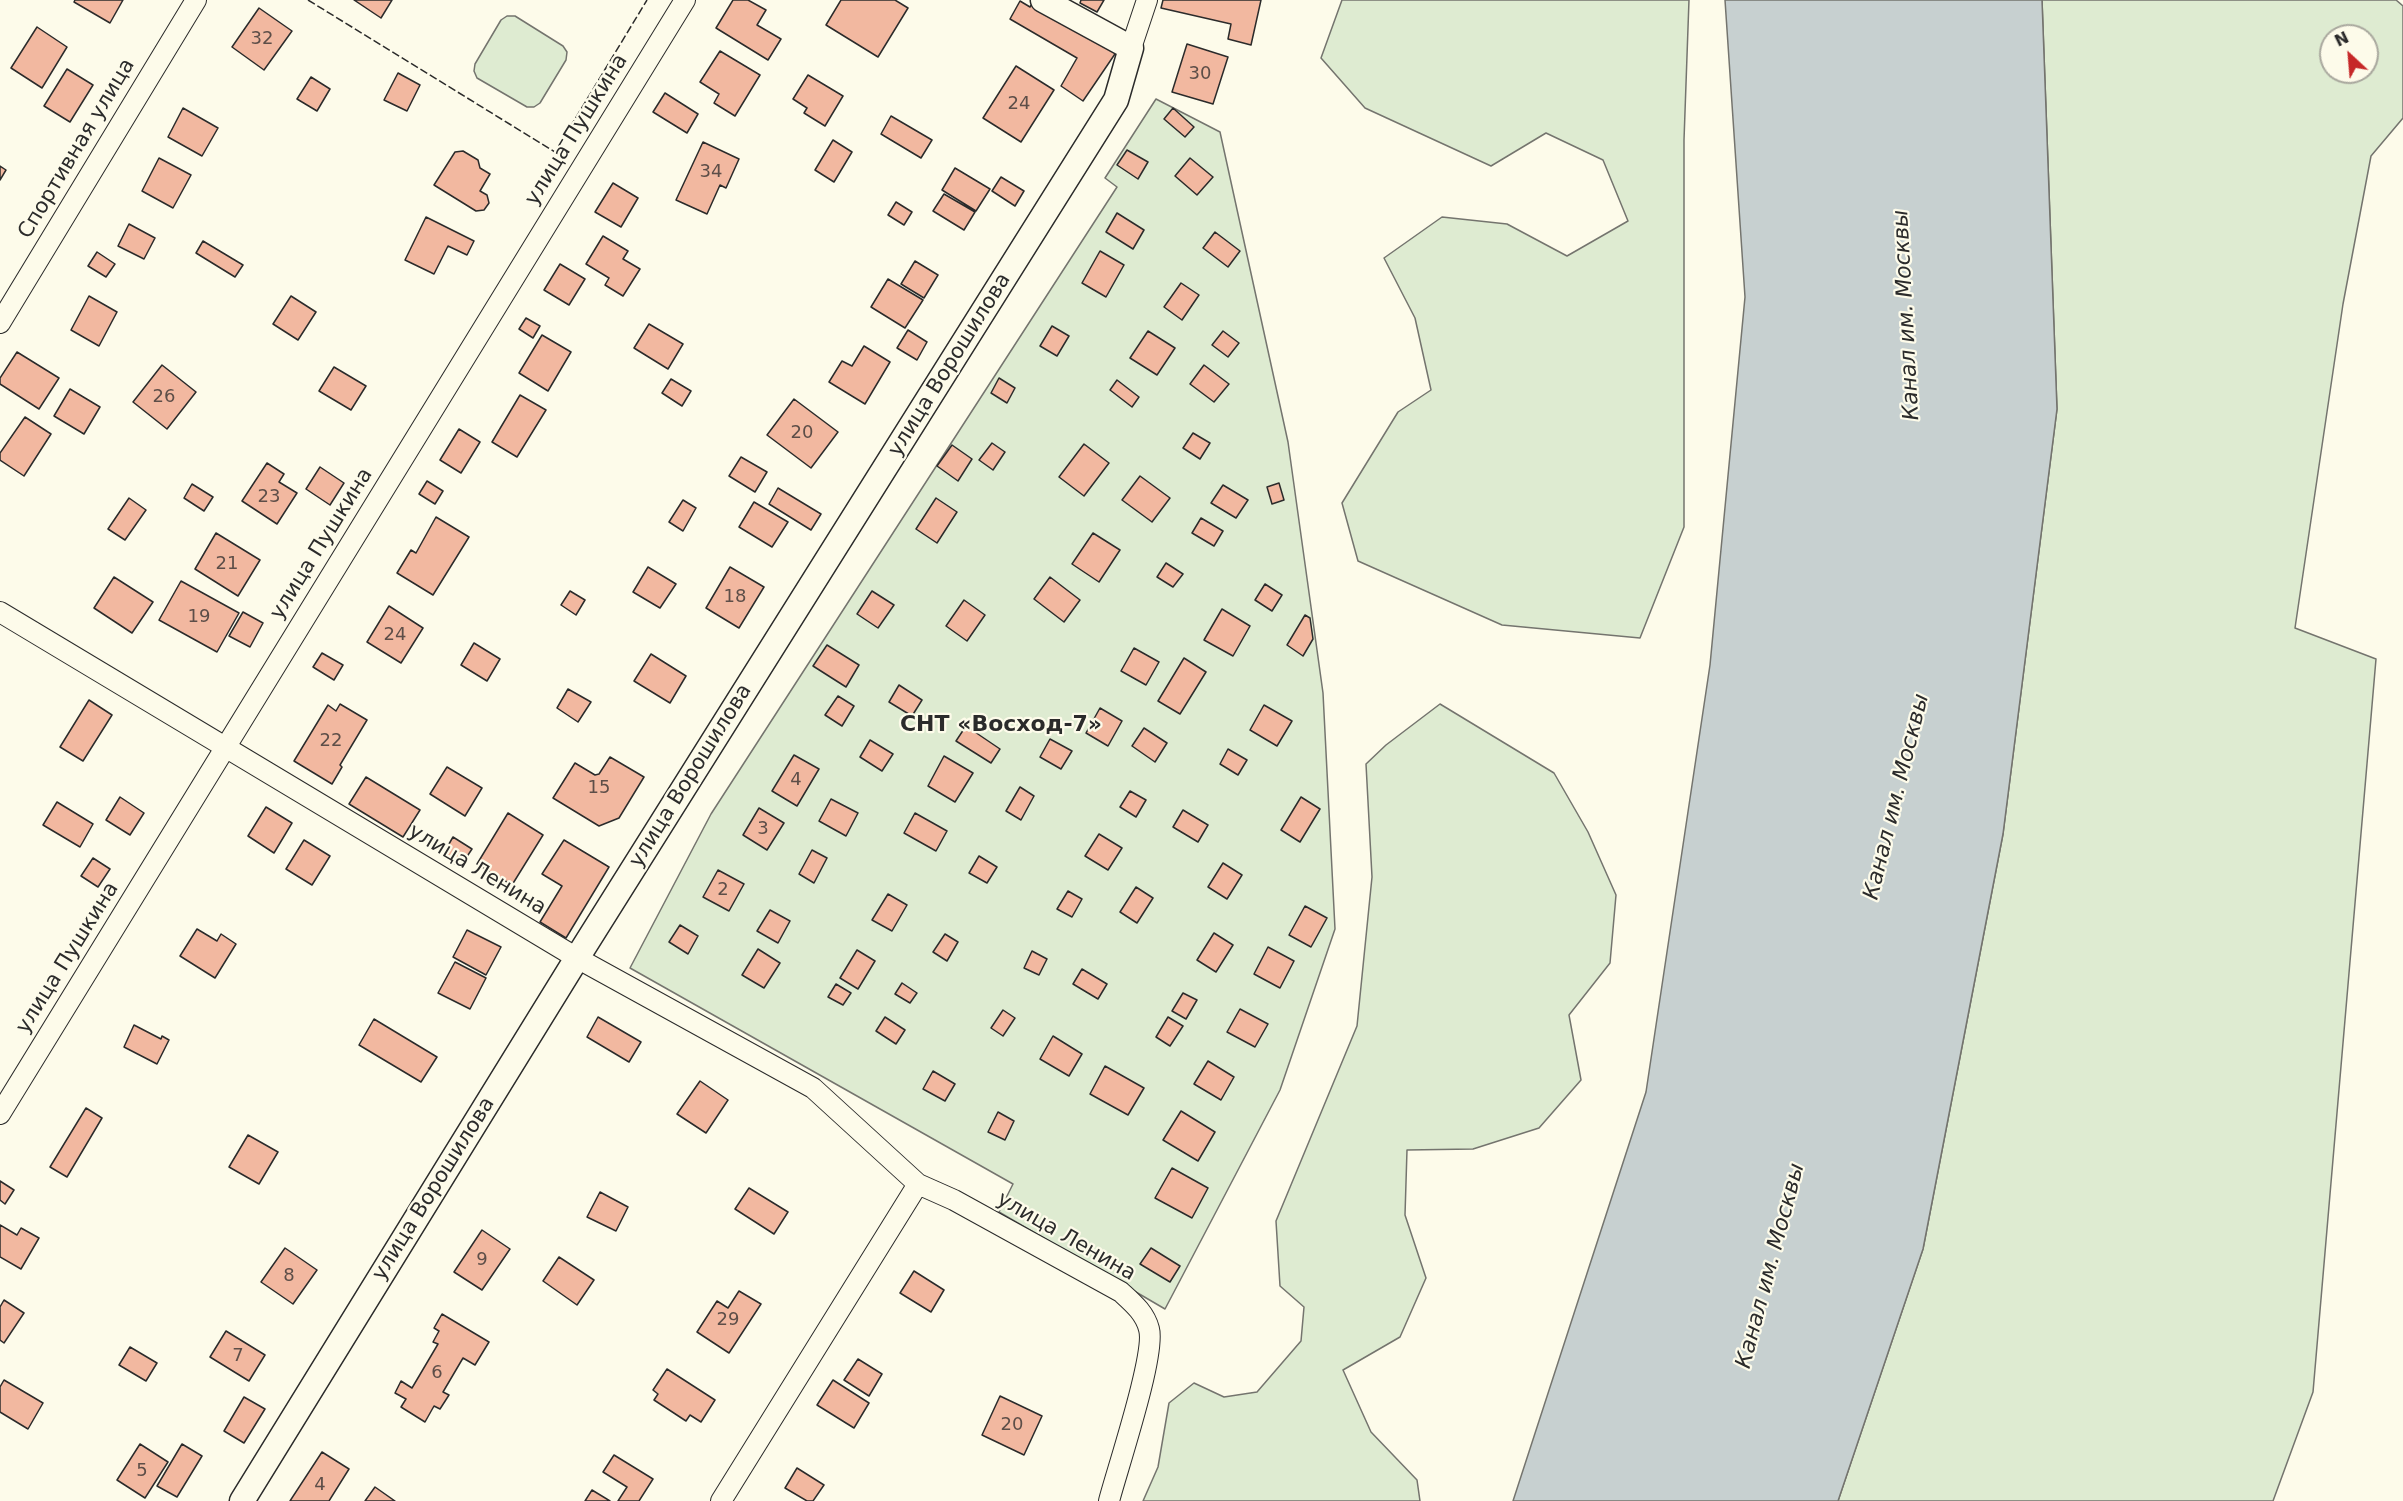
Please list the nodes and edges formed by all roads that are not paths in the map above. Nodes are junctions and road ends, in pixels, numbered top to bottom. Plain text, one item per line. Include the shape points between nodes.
1 (196, 0) edge
2 (685, 0) edge
3 (1044, 0) edge
4 (1147, 0) edge
5 (1131, 48) junction
6 (0, 323) edge
7 (0, 612) edge
8 (226, 747) junction
9 (577, 958) junction
10 (0, 1114) edge
11 (918, 1184) junction
12 (242, 1501) edge
13 (721, 1501) edge
14 (1108, 1501) edge

1 - 6 street, Спортивная улица
2 - 8 street, улица Пушкина
3 - 5 street
4 - 5 street
5 - 9 street, улица Ворошилова via 1116,100
7 - 8 street, улица Ленина
8 - 9 street, улица Ленина
8 - 10 street, улица Пушкина
9 - 11 street, улица Ленина via 813,1088
9 - 12 street, улица Ворошилова
11 - 13 street
11 - 14 street, улица Ленина via 1121,1292 1142,1313 1150,1331 1148,1359

